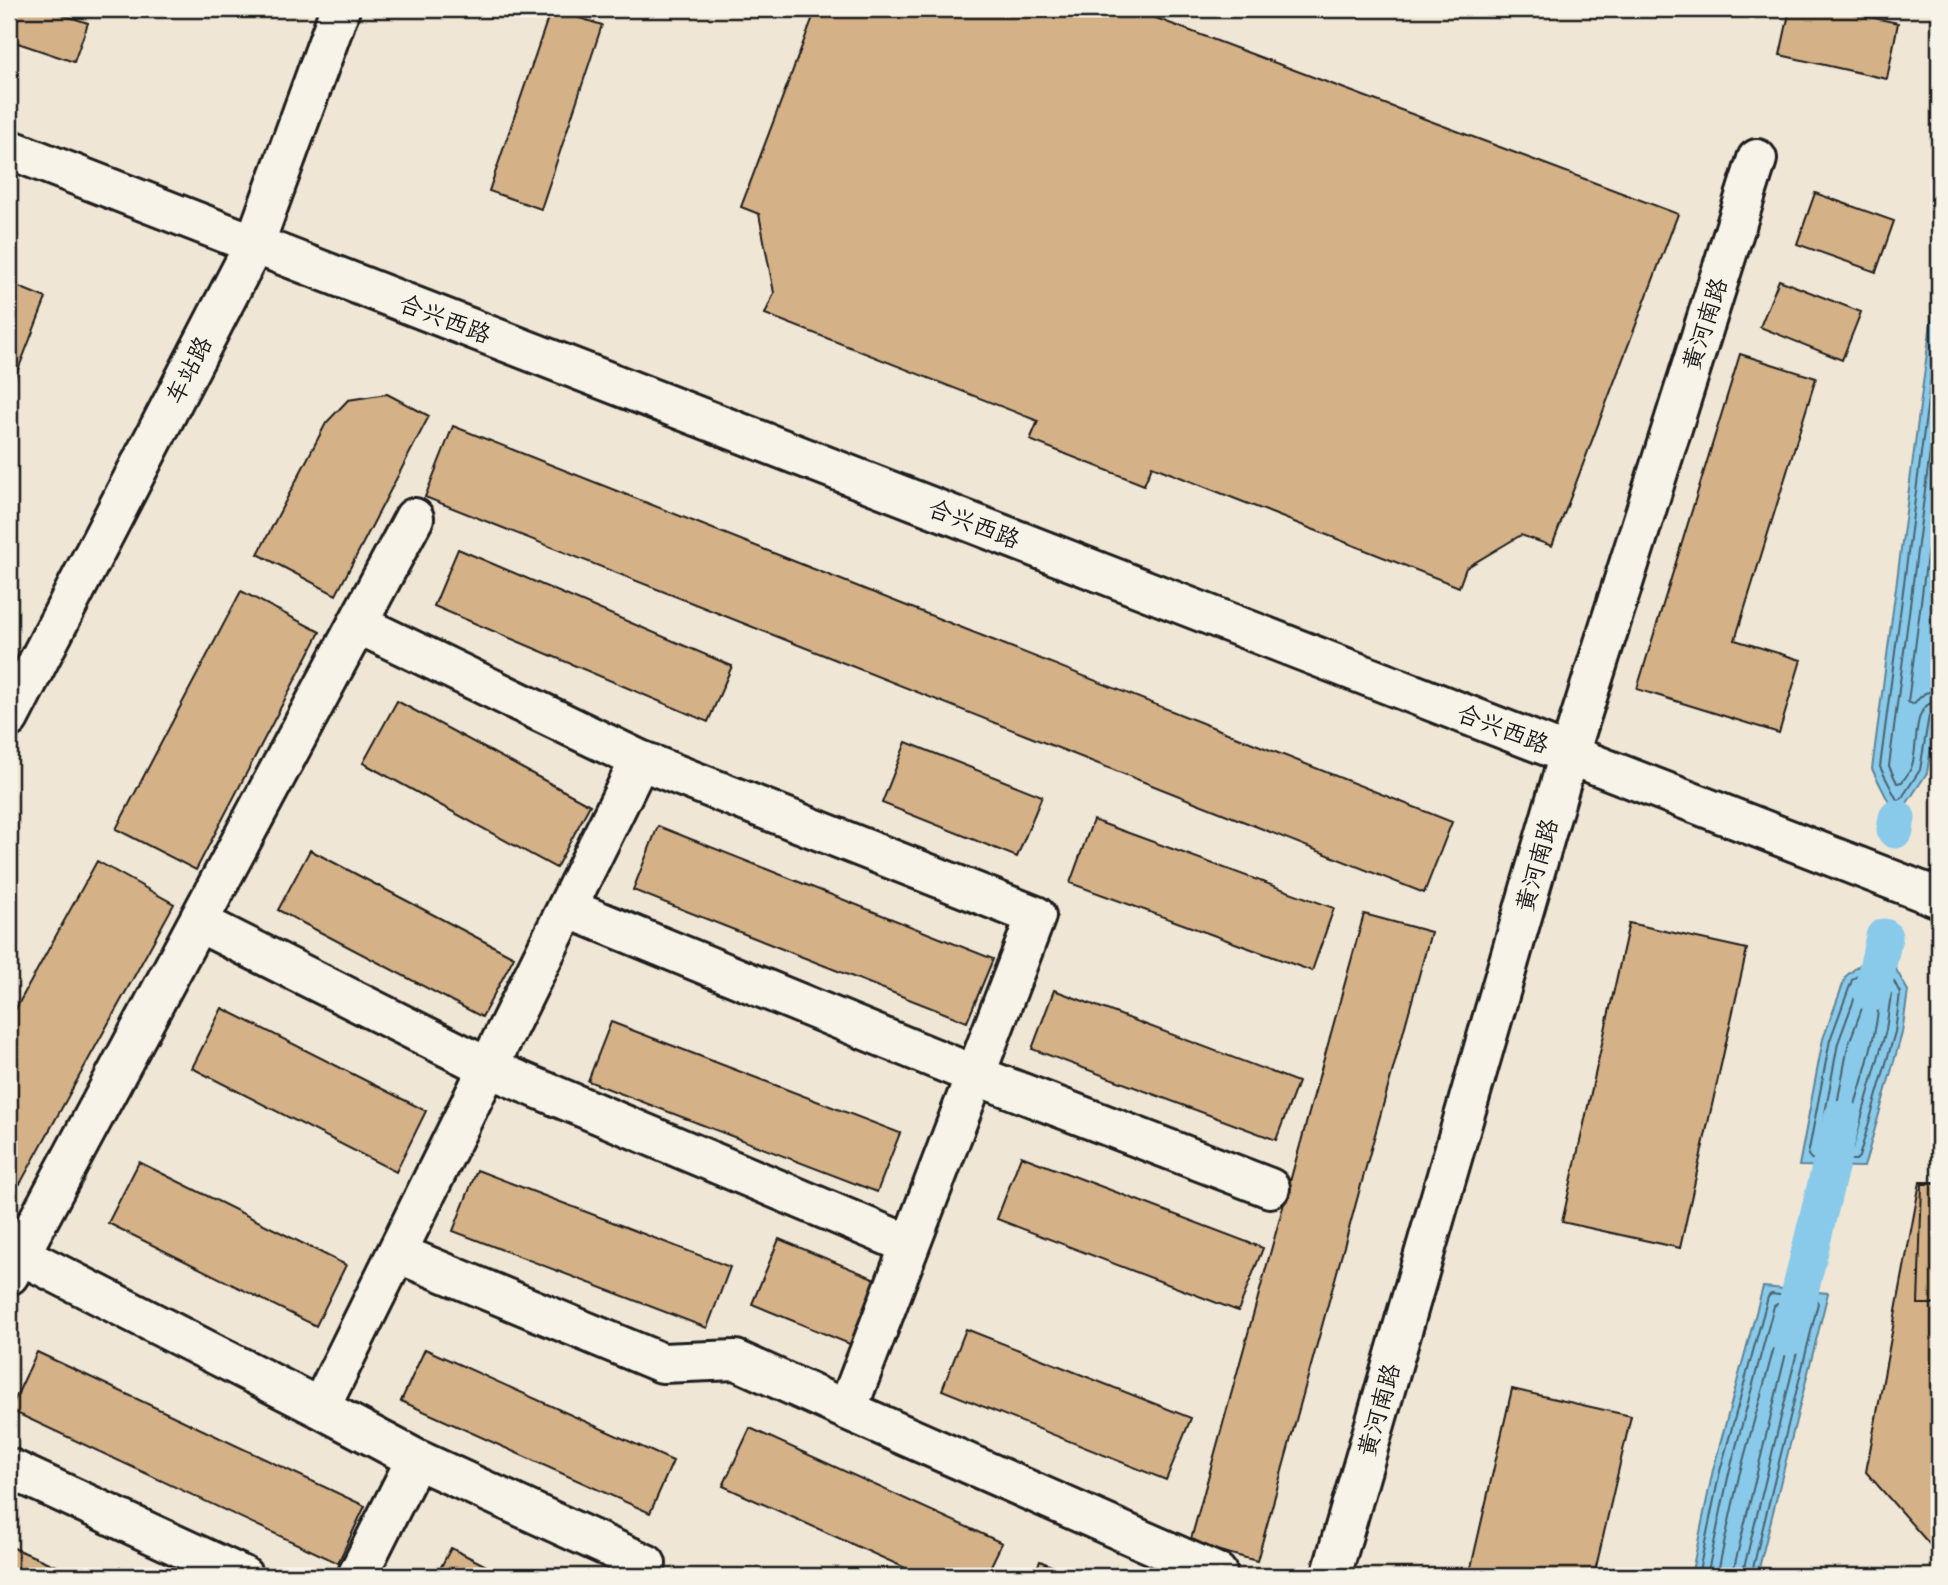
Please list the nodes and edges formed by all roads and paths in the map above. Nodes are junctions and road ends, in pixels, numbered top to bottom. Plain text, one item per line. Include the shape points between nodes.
1 (340, 9) edge
2 (9, 149) edge
3 (1758, 159) dead end
4 (254, 245) junction
5 (414, 518) dead end
6 (358, 624) junction
7 (9, 718) edge
8 (1569, 754) junction
9 (640, 760) junction
10 (1939, 898) edge
11 (567, 908) junction
12 (198, 922) junction
13 (489, 1068) junction
14 (975, 1075) junction
15 (1270, 1188) dead end
16 (910, 1245) junction
17 (397, 1253) junction
18 (12, 1260) edge
19 (320, 1408) junction
20 (847, 1410) junction
21 (416, 1460) junction
22 (9, 1468) edge
23 (646, 1564) dead end
24 (1217, 1573) dead end
25 (243, 1576) edge
26 (357, 1576) edge
27 (1331, 1576) edge

1 - 4 street, 车站路
2 - 4 street, 合兴西路
3 - 8 street, 黄河南路
4 - 7 street, 车站路
4 - 8 street, 合兴西路
5 - 6 street
6 - 9 street
6 - 12 street
8 - 10 street, 合兴西路
8 - 27 street, 黄河南路
9 - 11 street
9 - 14 street via 1036,916
11 - 13 street
11 - 14 street
12 - 13 street
12 - 18 street
13 - 16 street
13 - 17 street
14 - 15 street
14 - 16 street
16 - 20 street
17 - 19 street
17 - 20 street via 662,1363 736,1360
18 - 19 street
19 - 21 street
20 - 24 street
21 - 23 street
21 - 26 street
22 - 25 street

